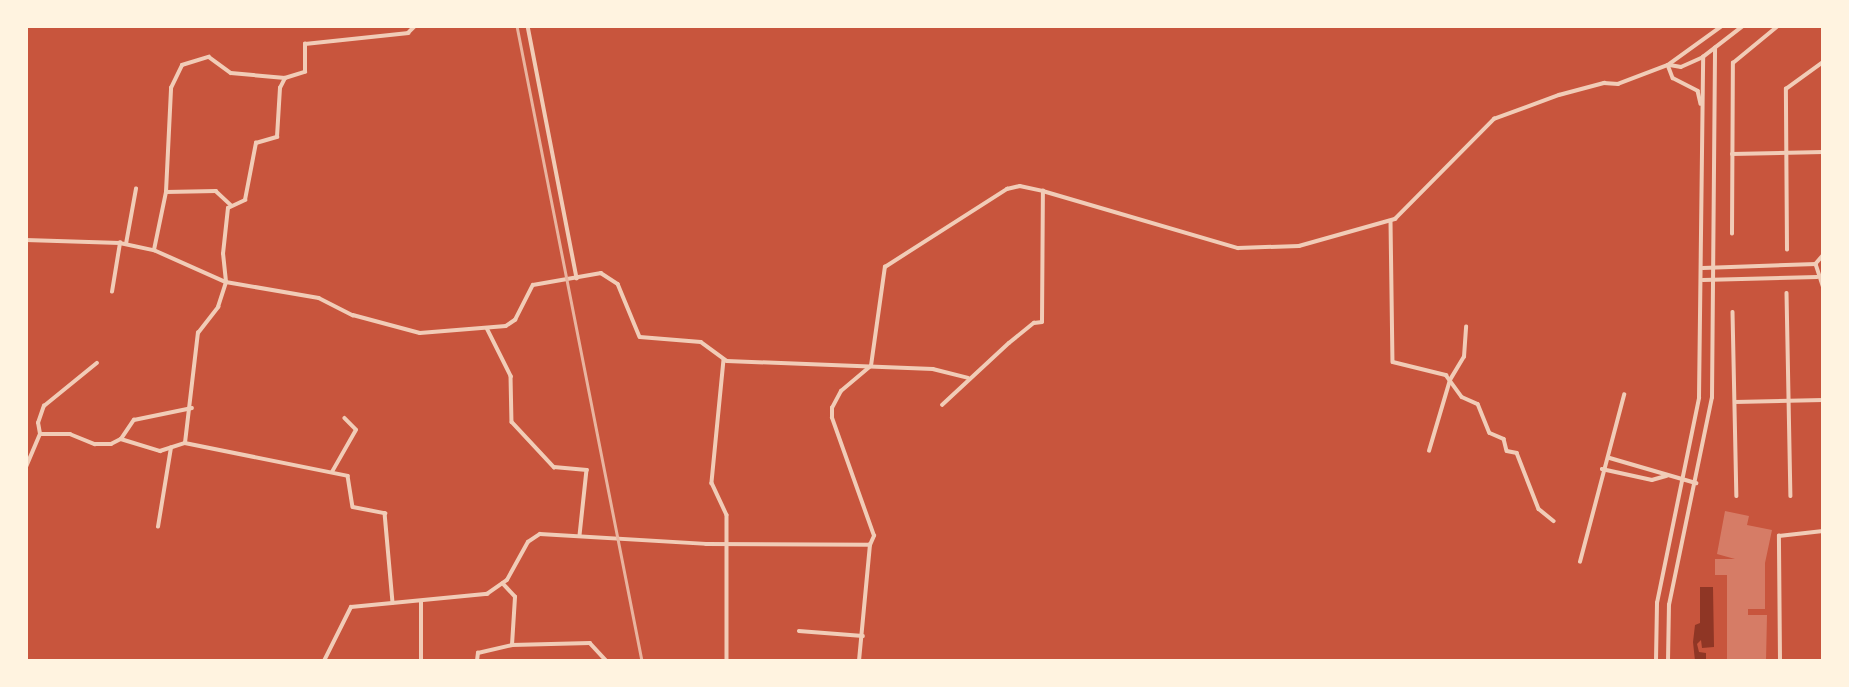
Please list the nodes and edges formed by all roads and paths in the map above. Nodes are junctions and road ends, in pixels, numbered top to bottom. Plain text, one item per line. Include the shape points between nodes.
1 (415, 26) edge
2 (528, 26) edge
3 (1713, 26) edge
4 (1722, 26) edge
5 (1744, 26) edge
6 (1778, 26) edge
7 (1713, 33) junction
8 (1707, 38) junction
9 (1696, 47) junction
10 (1715, 48) junction
11 (1703, 57) junction
12 (1823, 62) edge
13 (1668, 65) junction
14 (285, 78) junction
15 (1703, 112) junction
16 (1823, 152) edge
17 (1732, 153) junction
18 (1786, 153) junction
19 (136, 189) dead end
20 (1043, 191) junction
21 (166, 192) junction
22 (231, 205) junction
23 (1391, 221) junction
24 (1732, 234) dead end
25 (26, 240) edge
26 (120, 243) junction
27 (126, 244) junction
28 (154, 250) junction
29 (1787, 250) dead end
30 (1823, 256) edge
31 (1816, 264) junction
32 (1758, 266) junction
33 (1716, 267) junction
34 (1703, 268) junction
35 (1816, 276) junction
36 (1758, 278) junction
37 (577, 279) junction
38 (1716, 279) junction
39 (1703, 280) junction
40 (226, 282) junction
41 (1823, 286) edge
42 (112, 292) dead end
43 (1787, 293) dead end
44 (1733, 312) dead end
45 (1466, 327) dead end
46 (487, 328) junction
47 (724, 360) junction
48 (97, 363) dead end
49 (871, 366) junction
50 (968, 378) junction
51 (1450, 380) junction
52 (1624, 395) dead end
53 (1823, 400) edge
54 (1789, 401) junction
55 (1735, 402) junction
56 (942, 405) dead end
57 (192, 408) junction
58 (345, 419) dead end
59 (40, 433) junction
60 (121, 439) junction
61 (185, 443) junction
62 (171, 448) junction
63 (1429, 451) dead end
64 (1610, 458) junction
65 (26, 467) edge
66 (1602, 469) junction
67 (332, 472) junction
68 (1666, 476) junction
69 (1684, 480) junction
70 (1696, 483) junction
71 (1737, 496) dead end
72 (1791, 496) dead end
73 (1554, 521) dead end
74 (158, 527) dead end
75 (1823, 531) edge
76 (580, 537) junction
77 (726, 544) junction
78 (870, 545) junction
79 (1580, 562) dead end
80 (503, 584) junction
81 (421, 602) junction
82 (393, 604) junction
83 (799, 631) dead end
84 (863, 636) junction
85 (512, 645) junction
86 (324, 661) edge
87 (421, 661) edge
88 (477, 661) edge
89 (607, 661) edge
90 (726, 661) edge
91 (859, 661) edge
92 (1656, 661) edge
93 (1668, 661) edge
94 (1780, 661) edge

1 - 14 street via 408,33 305,44 305,72
2 - 37 street
3 - 7 street
4 - 7 street
5 - 10 street
6 - 17 street via 1732,63
7 - 8 street
8 - 9 street
8 - 10 street
9 - 11 street
9 - 13 street
10 - 11 street
10 - 33 street
11 - 13 street via 1681,67
11 - 15 street
12 - 18 street via 1786,89
13 - 15 street via 1673,78 1698,91
13 - 23 street via 1494,119 1471,138 1414,204
14 - 21 street via 231,73 209,57 182,65 171,88
14 - 22 street via 280,88 277,138 256,143 245,200
15 - 34 street
16 - 18 street
17 - 18 street
17 - 24 street
18 - 29 street
19 - 27 street
20 - 23 street via 1238,248 1299,246
20 - 49 street via 1020,186 1007,189 890,260
20 - 50 street via 1042,322 1034,323
21 - 22 street via 216,191
21 - 28 street
22 - 40 street via 223,254
23 - 51 street via 1393,362
25 - 26 street
26 - 27 street
26 - 42 street
27 - 28 street
28 - 40 street
30 - 31 street
31 - 32 street
31 - 35 street
32 - 33 street
32 - 36 street
33 - 34 street
33 - 38 street
34 - 39 street
35 - 36 street
35 - 41 street
36 - 38 street
37 - 46 street via 533,285 510,324
37 - 47 street via 591,273 612,278 625,295 640,337 701,342
38 - 39 street
38 - 70 street via 1712,398
39 - 69 street via 1699,398
40 - 46 street via 319,298 353,315 416,332
40 - 57 street via 218,307 198,333
43 - 54 street
44 - 55 street
45 - 51 street via 1464,357
46 - 76 street via 511,376 512,422 554,467 587,470
47 - 49 street
47 - 77 street via 712,483 727,511
48 - 59 street via 44,407
49 - 50 street via 941,370
49 - 78 street via 835,398 832,418 874,536
50 - 56 street
51 - 63 street
51 - 73 street via 1462,397 1478,404 1490,433 1504,439 1504,449 1517,453 1539,509
52 - 64 street
53 - 54 street
54 - 55 street
54 - 72 street
55 - 71 street
57 - 60 street via 134,420
57 - 61 street
58 - 67 street via 356,430
59 - 60 street via 70,434 95,444
59 - 65 street
60 - 62 street via 160,451
61 - 62 street
61 - 67 street
62 - 74 street
64 - 66 street
64 - 68 street via 1654,467
66 - 68 street via 1652,480
66 - 79 street
67 - 82 street via 352,480 353,508 385,513
68 - 69 street
69 - 70 street
69 - 92 street via 1657,603
70 - 93 street via 1670,605
75 - 94 street via 1779,536
76 - 77 street
76 - 80 street via 533,537
77 - 78 street
77 - 90 street
78 - 84 street
80 - 81 street via 487,594
80 - 85 street via 515,597
81 - 82 street
81 - 87 street
82 - 86 street via 351,607
83 - 84 street
84 - 91 street
85 - 88 street via 478,653
85 - 89 street via 590,643

